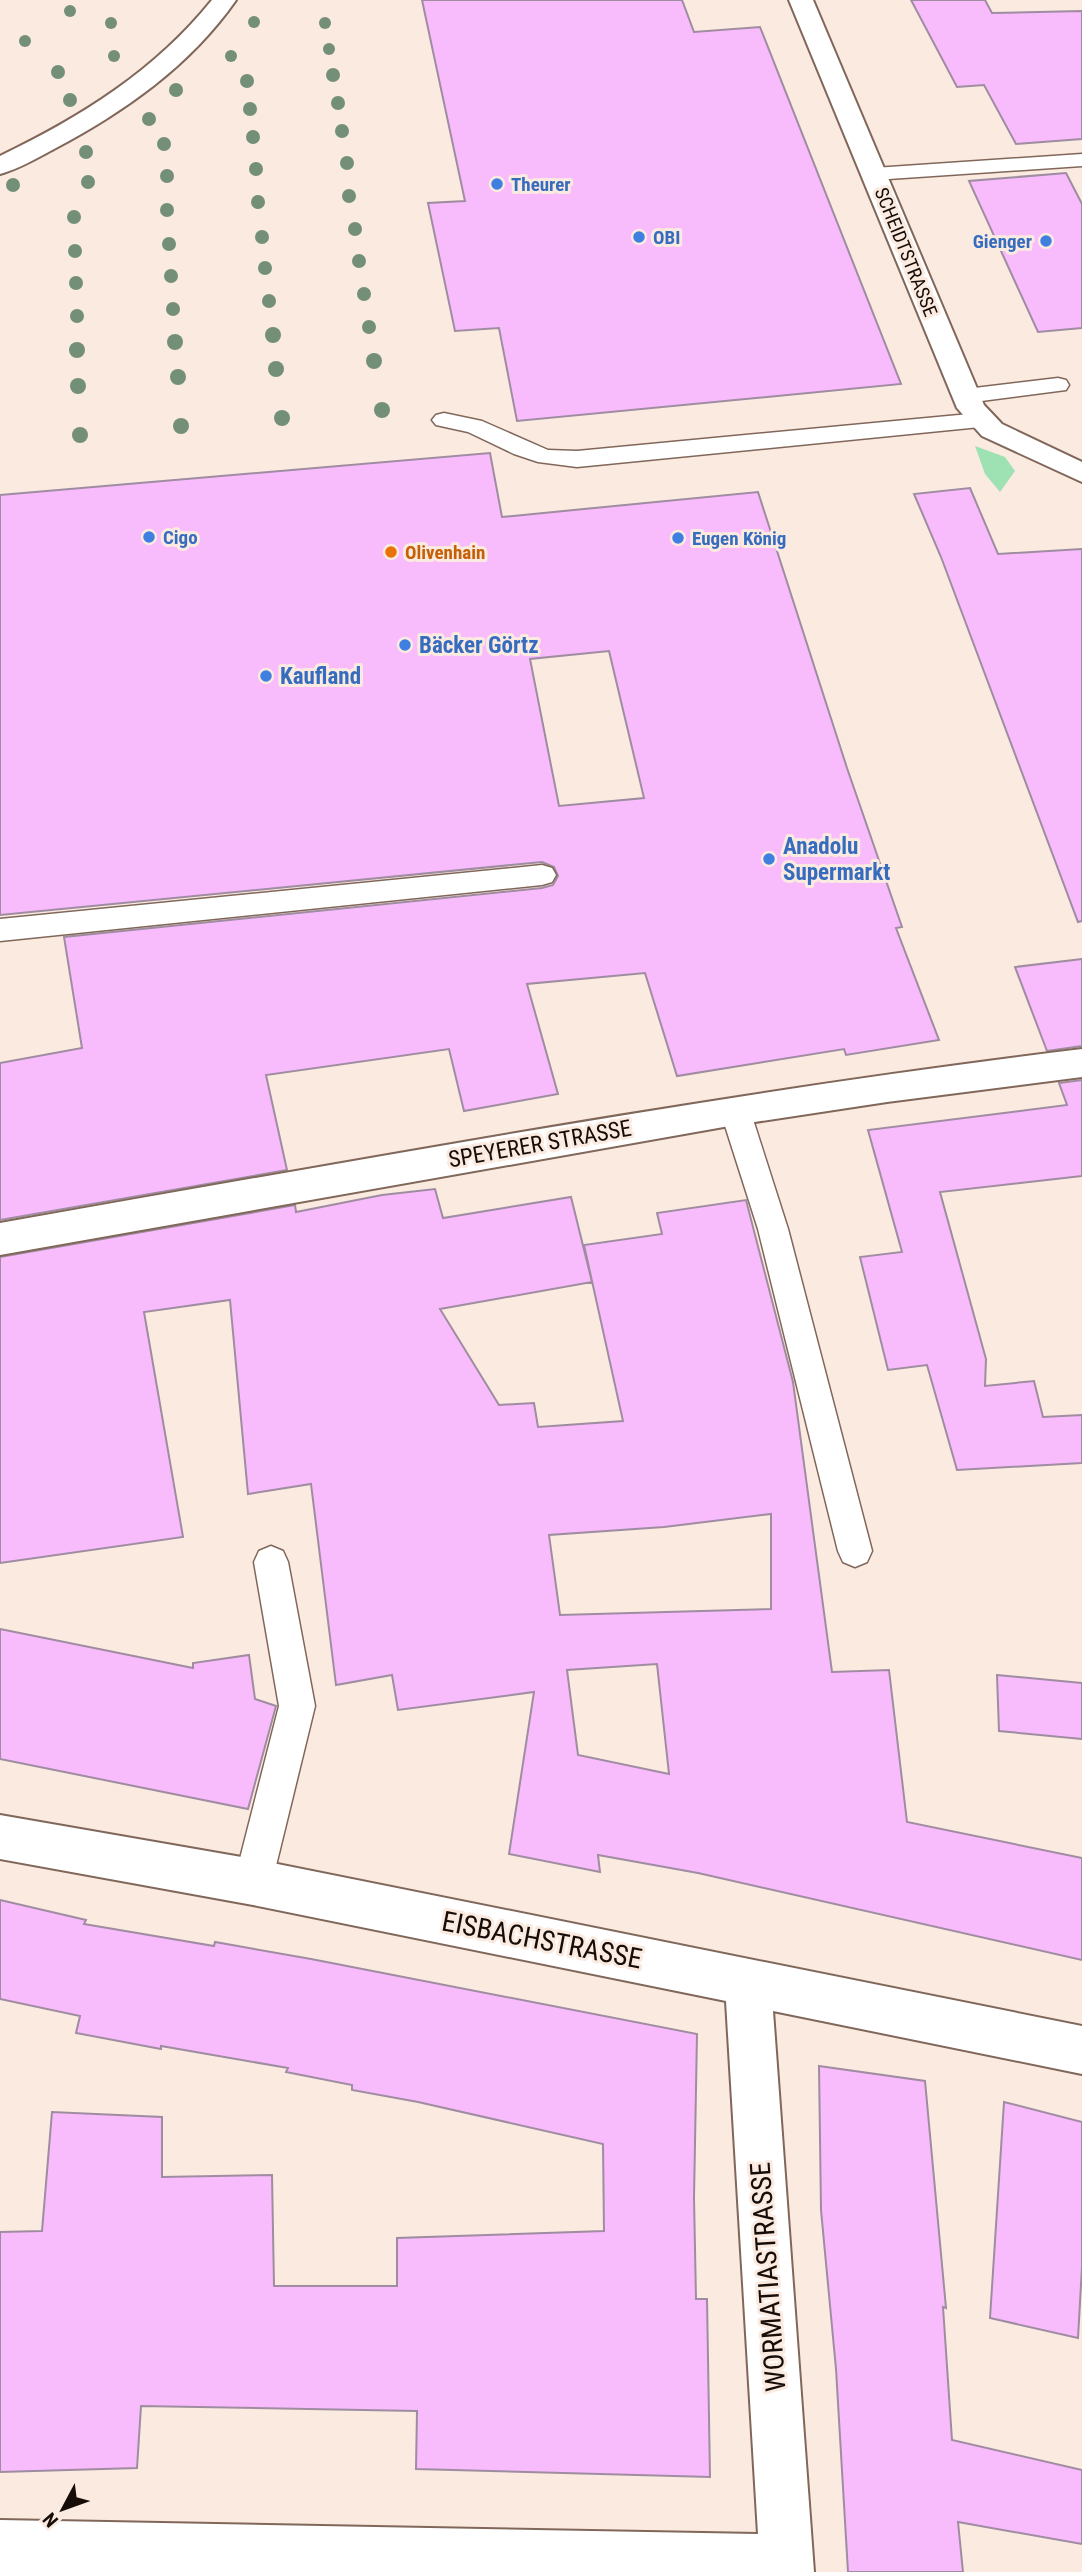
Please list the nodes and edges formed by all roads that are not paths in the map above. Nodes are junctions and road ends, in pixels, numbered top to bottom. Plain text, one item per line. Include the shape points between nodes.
1 (224, 0) edge
2 (801, 0) edge
3 (1082, 160) edge
4 (0, 166) edge
5 (874, 174) junction
6 (1058, 385) dead end
7 (966, 396) junction
8 (444, 420) dead end
9 (980, 420) junction
10 (1070, 468) edge
11 (542, 875) dead end
12 (0, 930) edge
13 (1082, 1063) edge
14 (735, 1110) junction
15 (0, 1239) edge
16 (855, 1551) dead end
17 (271, 1562) dead end
18 (0, 1837) edge
19 (253, 1882) junction
20 (748, 1982) junction
21 (1082, 2050) edge
22 (0, 2547) edge
23 (787, 2567) edge

1 - 4 street via 196,34 133,89 60,137
2 - 5 street, SCHEIDTSTRASSE
3 - 5 lane
5 - 7 street, SCHEIDTSTRASSE
6 - 7 lane
7 - 9 street, SCHEIDTSTRASSE
8 - 9 lane via 474,426 547,457 577,459
9 - 10 street, SCHEIDTSTRASSE
11 - 12 lane
13 - 14 street, SPEYERER STRASSE
14 - 15 street, SPEYERER STRASSE
14 - 16 lane via 773,1229
17 - 19 lane via 297,1706
18 - 19 street, EISBACHSTRASSE
19 - 20 street, EISBACHSTRASSE
20 - 21 street, EISBACHSTRASSE
20 - 23 street, WORMATIASTRASSE
22 - 23 street

